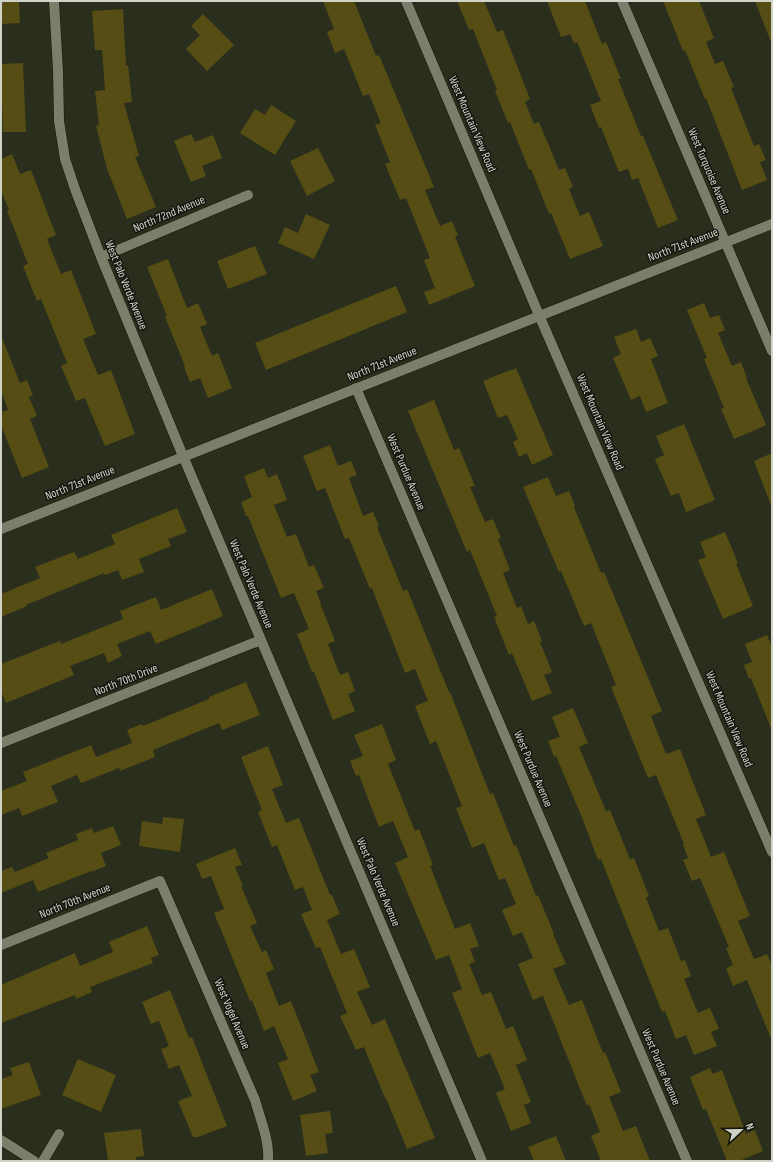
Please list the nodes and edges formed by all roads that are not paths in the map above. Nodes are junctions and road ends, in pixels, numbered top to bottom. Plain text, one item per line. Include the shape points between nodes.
1 (54, 1) edge
2 (406, 1) edge
3 (622, 1) edge
4 (248, 195) dead end
5 (772, 224) edge
6 (725, 242) junction
7 (101, 257) junction
8 (539, 315) junction
9 (772, 351) edge
10 (356, 388) junction
11 (183, 456) junction
12 (2, 527) edge
13 (261, 640) junction
14 (1, 743) edge
15 (772, 852) edge
16 (160, 881) joint
17 (1, 945) edge
18 (59, 1134) dead end
19 (1, 1140) edge
20 (34, 1161) edge
21 (43, 1161) edge
22 (268, 1161) edge
23 (482, 1161) edge
24 (687, 1161) edge

1 - 7 street, West Palo Verde Avenue via 59,121 65,160
2 - 8 street, West Mountain View Road
3 - 6 street, West Turquoise Avenue
4 - 7 street, North 72nd Avenue
5 - 6 street, North 71st Avenue
6 - 8 street, North 71st Avenue
6 - 9 street, West Turquoise Avenue
7 - 11 street, West Palo Verde Avenue
8 - 10 street, North 71st Avenue
8 - 15 street, West Mountain View Road
10 - 11 street, North 71st Avenue
10 - 24 street, West Purdue Avenue
11 - 12 street, North 71st Avenue
11 - 13 street, West Palo Verde Avenue
13 - 14 street, North 70th Drive
13 - 23 street, West Palo Verde Avenue
16 - 17 street, North 70th Avenue
16 - 22 street, West Vogel Avenue via 255,1100 269,1154
18 - 21 street
19 - 20 street

